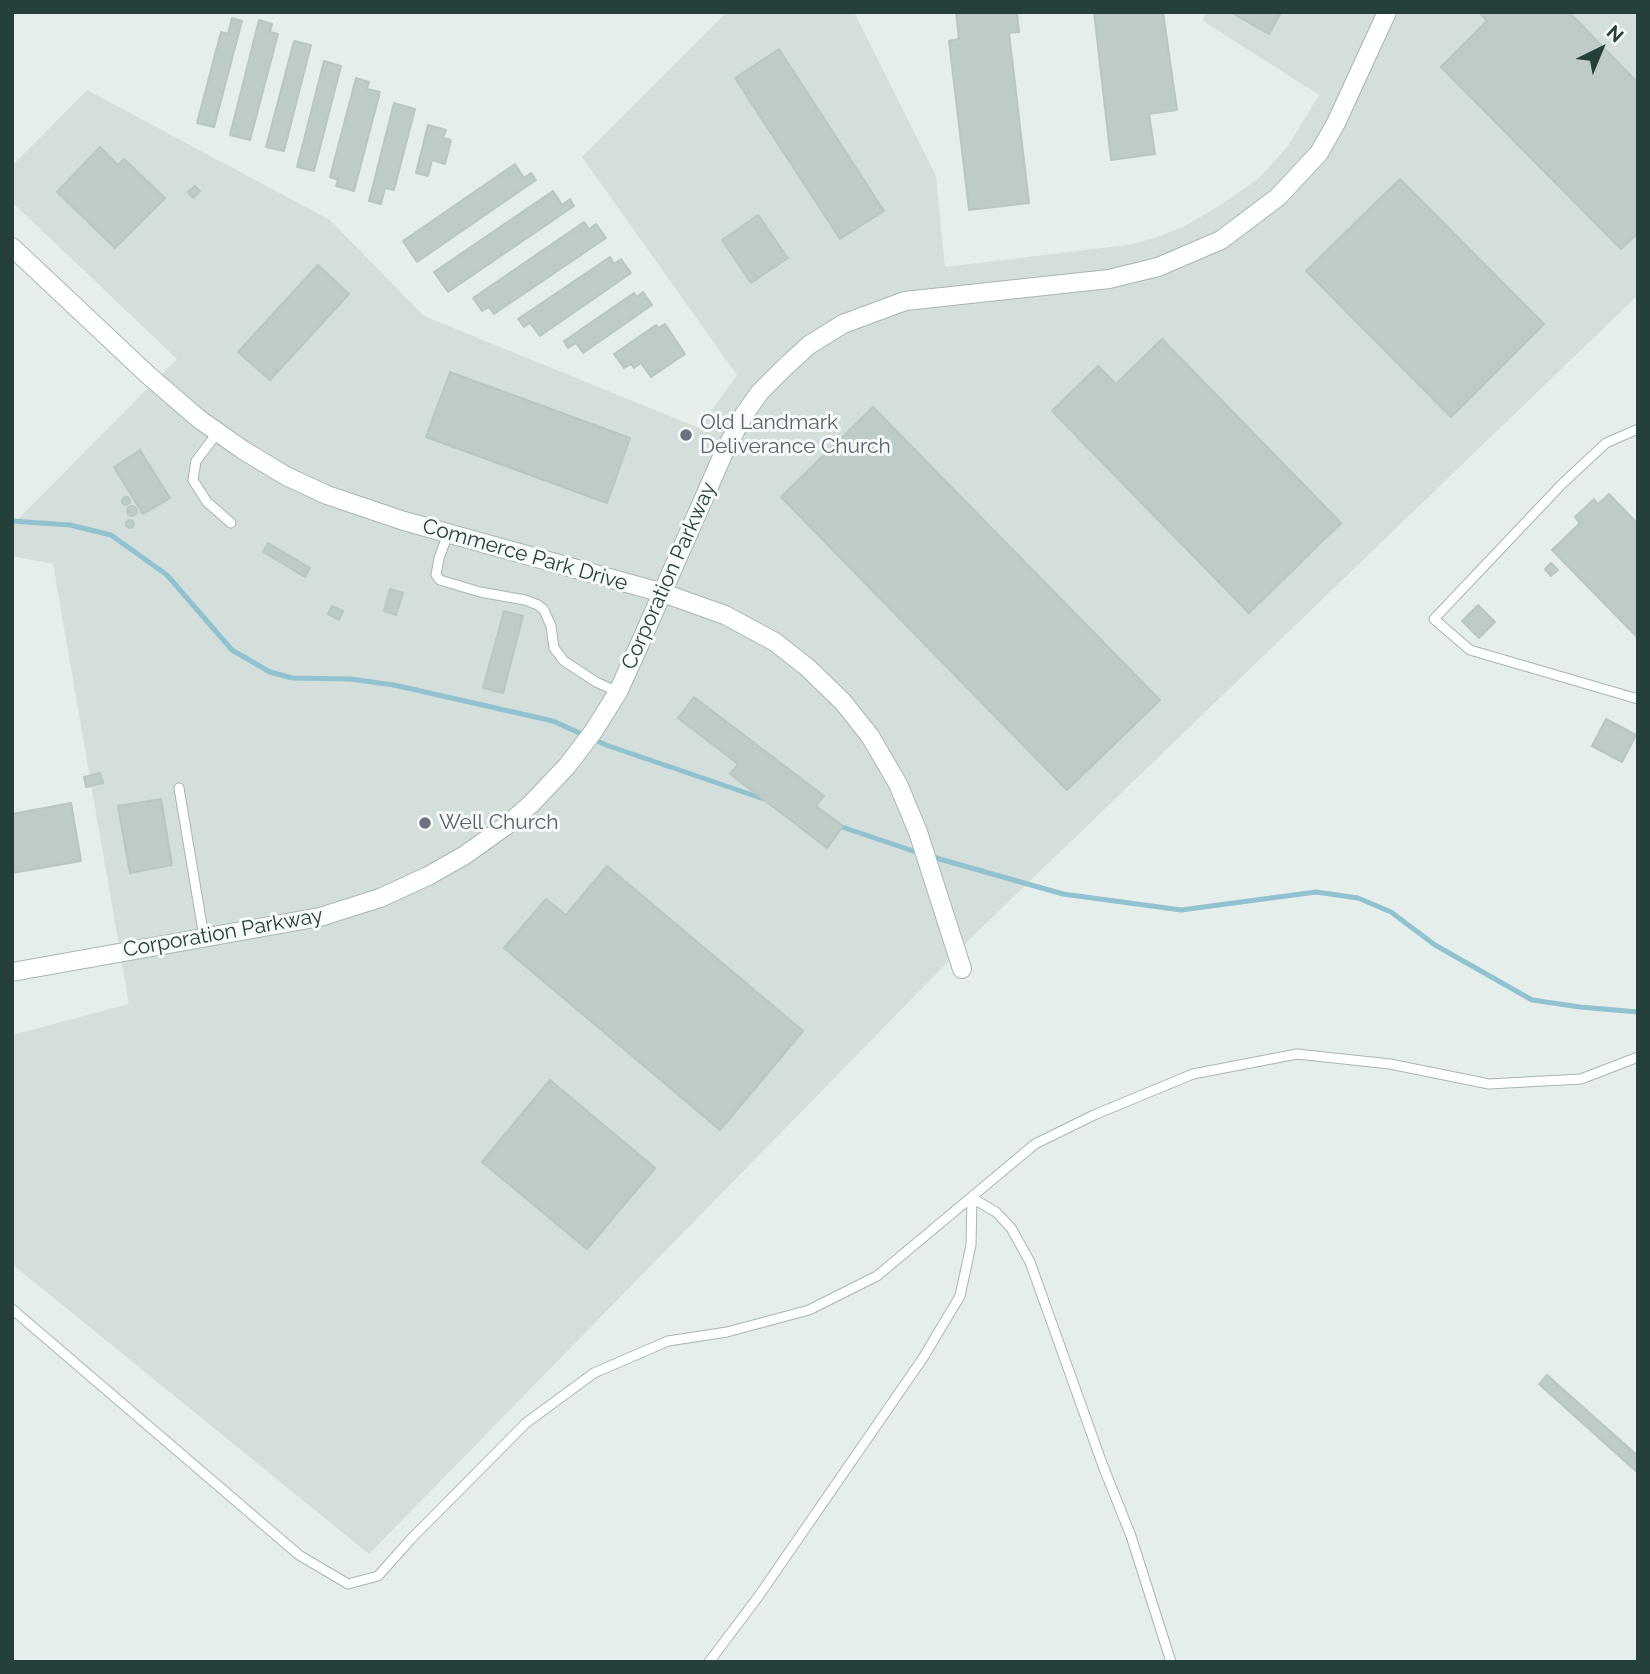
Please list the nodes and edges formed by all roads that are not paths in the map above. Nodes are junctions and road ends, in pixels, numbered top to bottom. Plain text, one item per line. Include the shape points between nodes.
1 (1387, 12) edge
2 (12, 247) edge
3 (1638, 429) edge
4 (218, 432) junction
5 (231, 523) dead end
6 (448, 534) junction
7 (663, 593) junction
8 (618, 692) junction
9 (1638, 699) edge
10 (179, 788) dead end
11 (204, 937) junction
12 (962, 969) dead end
13 (12, 972) edge
14 (1638, 1057) edge
15 (972, 1198) junction
16 (12, 1310) edge
17 (709, 1662) edge
18 (1171, 1662) edge

1 - 7 street, Corporation Parkway via 1319,153 1278,197 1221,240 1158,267 1109,279 905,300 843,324 809,345 745,413
2 - 4 street, Commerce Park Drive via 148,375
3 - 9 lane via 1606,443 1579,468 1434,619 1469,650
4 - 5 lane via 196,461 193,480 206,502
4 - 6 street, Commerce Park Drive via 286,476 327,495
6 - 7 street, Commerce Park Drive
6 - 8 lane via 436,575 440,580 538,605 551,626 554,648 564,661
7 - 8 street, Corporation Parkway
7 - 12 street, Commerce Park Drive via 725,615 775,642 808,668 863,727 898,784 918,832
8 - 11 street, Corporation Parkway via 568,766 507,825 465,855 380,898 320,917
10 - 11 lane
11 - 13 street, Corporation Parkway
14 - 15 lane via 1581,1079 1489,1084 1390,1063 1297,1054 1193,1074 1035,1144
15 - 16 lane via 877,1276 809,1310 727,1332 668,1341 594,1374 526,1423 379,1576 348,1584 299,1555
15 - 17 lane via 971,1245 960,1296 923,1358
15 - 18 lane via 1012,1228 1030,1262 1131,1536

